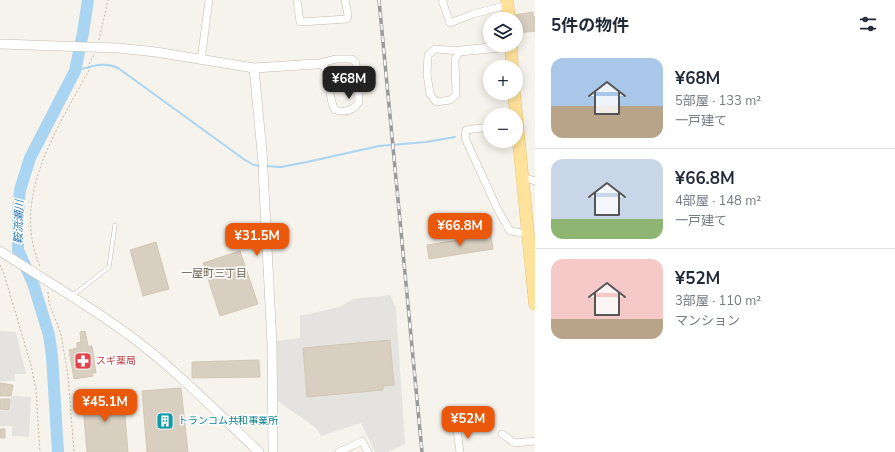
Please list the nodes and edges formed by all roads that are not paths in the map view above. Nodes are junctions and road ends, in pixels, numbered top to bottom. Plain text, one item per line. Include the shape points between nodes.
1 (209, 0) edge
2 (297, 0) edge
3 (345, 0) edge
4 (442, 0) edge
5 (507, 2) edge
6 (508, 12) edge
7 (0, 44) edge
8 (483, 48) edge
9 (460, 50) junction
10 (201, 60) junction
11 (316, 64) junction
12 (254, 68) junction
13 (483, 128) edge
14 (519, 148) edge
15 (522, 177) junction
16 (535, 181) edge
17 (115, 225) dead end
18 (528, 234) junction
19 (2, 252) edge
20 (71, 297) junction
21 (535, 304) edge
22 (457, 430) dead end
23 (502, 434) dead end
24 (535, 441) edge
25 (259, 452) edge
26 (273, 452) edge
27 (339, 452) edge
28 (368, 452) edge
29 (460, 452) edge

1 - 10 street
2 - 3 street via 300,22 347,19
4 - 5 street via 450,23
5 - 6 main road
7 - 10 street via 96,47 156,52
8 - 9 street
9 - 9 street via 455,59 456,95 450,100 436,102 430,94 428,55 436,49
10 - 12 street
11 - 11 street via 336,59 352,59 356,64 359,102 355,108 342,112 335,110 331,104 328,74 324,66
11 - 12 street
12 - 26 street via 263,166 272,344
13 - 18 street via 466,130 465,138 510,231
14 - 15 main road
15 - 16 street
15 - 18 main road
17 - 20 lane via 109,267
18 - 21 main road
19 - 20 street
20 - 25 street via 94,310 138,342
22 - 29 street
23 - 24 street via 515,442
27 - 28 street via 362,442

